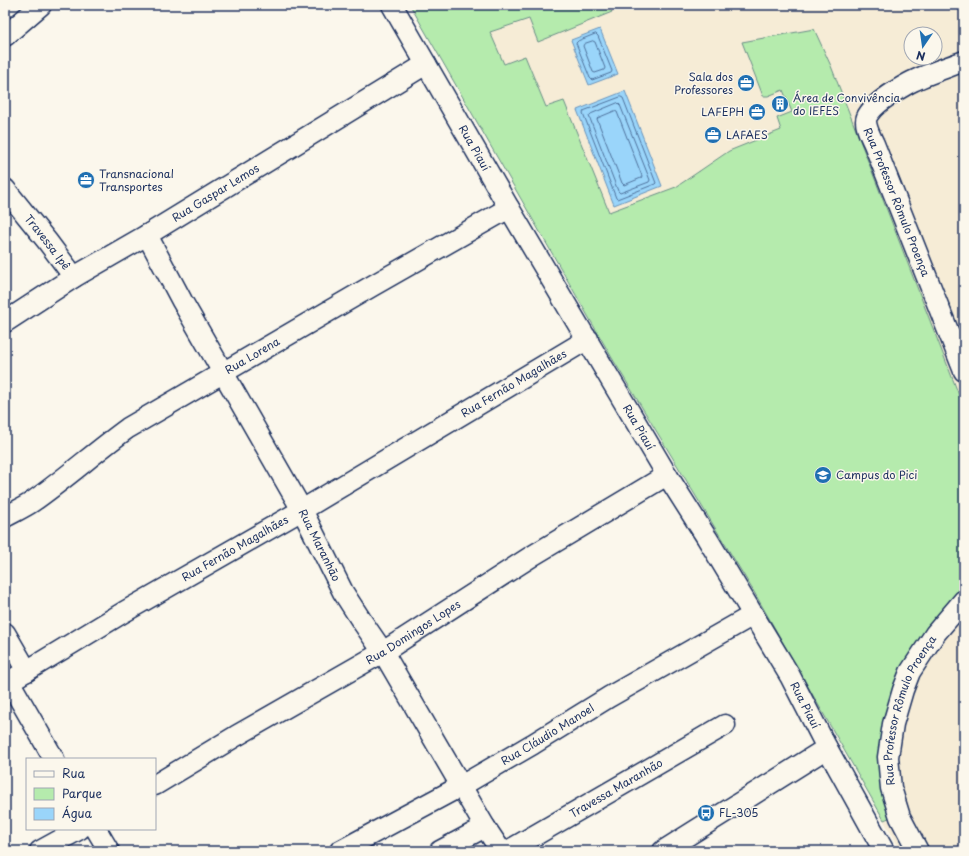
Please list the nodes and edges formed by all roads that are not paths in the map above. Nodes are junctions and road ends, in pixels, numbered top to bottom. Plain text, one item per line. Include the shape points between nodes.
1 (41, 5) edge
2 (392, 5) edge
3 (5, 36) edge
4 (964, 61) edge
5 (426, 64) junction
6 (5, 189) edge
7 (509, 208) junction
8 (147, 235) junction
9 (74, 277) junction
10 (5, 322) edge
11 (588, 339) junction
12 (964, 371) edge
13 (223, 372) junction
14 (667, 474) junction
15 (302, 510) junction
16 (5, 517) edge
17 (964, 600) edge
18 (753, 615) junction
19 (5, 633) edge
20 (383, 652) junction
21 (27, 671) junction
22 (7, 682) edge
23 (725, 725) dead end
24 (826, 748) junction
25 (53, 758) edge
26 (156, 784) edge
27 (460, 786) junction
28 (485, 827) junction
29 (78, 830) edge
30 (97, 830) edge
31 (40, 851) edge
32 (109, 851) edge
33 (340, 851) edge
34 (440, 851) edge
35 (501, 851) edge
36 (508, 851) edge
37 (663, 851) edge
38 (884, 851) edge
39 (918, 851) edge

1 - 3 street
2 - 5 street, Rua Piauí
4 - 12 street, Rua Professor Rômulo Proença via 909,83 876,105 866,120
5 - 7 street, Rua Piauí
5 - 8 street, Rua Gaspar Lemos
6 - 9 street, Travessa Ipê
7 - 11 street, Rua Piauí
7 - 13 street, Rua Lorena
8 - 9 street, Rua Gaspar Lemos
8 - 13 street, Rua Maranhão
9 - 10 street, Rua Gaspar Lemos
11 - 14 street, Rua Piauí
11 - 15 street, Rua Fernão Magalhães
13 - 15 street, Rua Maranhão
13 - 16 street, Rua Lorena via 128,428 73,472
14 - 18 street, Rua Piauí
14 - 20 street, Rua Domingos Lopes via 532,556
15 - 20 street, Rua Maranhão via 343,592
15 - 21 street, Rua Fernão Magalhães
17 - 39 street, Rua Professor Rômulo Proença via 935,634 910,672 893,724 888,757 892,788 900,817
18 - 24 street, Rua Piauí via 790,676
18 - 27 street, Rua Cláudio Manoel
19 - 21 street
20 - 26 street, Rua Domingos Lopes
20 - 27 street, Rua Maranhão
21 - 22 street, Rua Fernão Magalhães
22 - 25 street
23 - 36 street, Travessa Maranhão
24 - 37 street
24 - 38 street, Rua Piauí
27 - 28 street, Rua Maranhão
27 - 33 street, Rua Cláudio Manoel
28 - 34 street
28 - 35 street, Rua Maranhão
29 - 31 street
30 - 32 street

